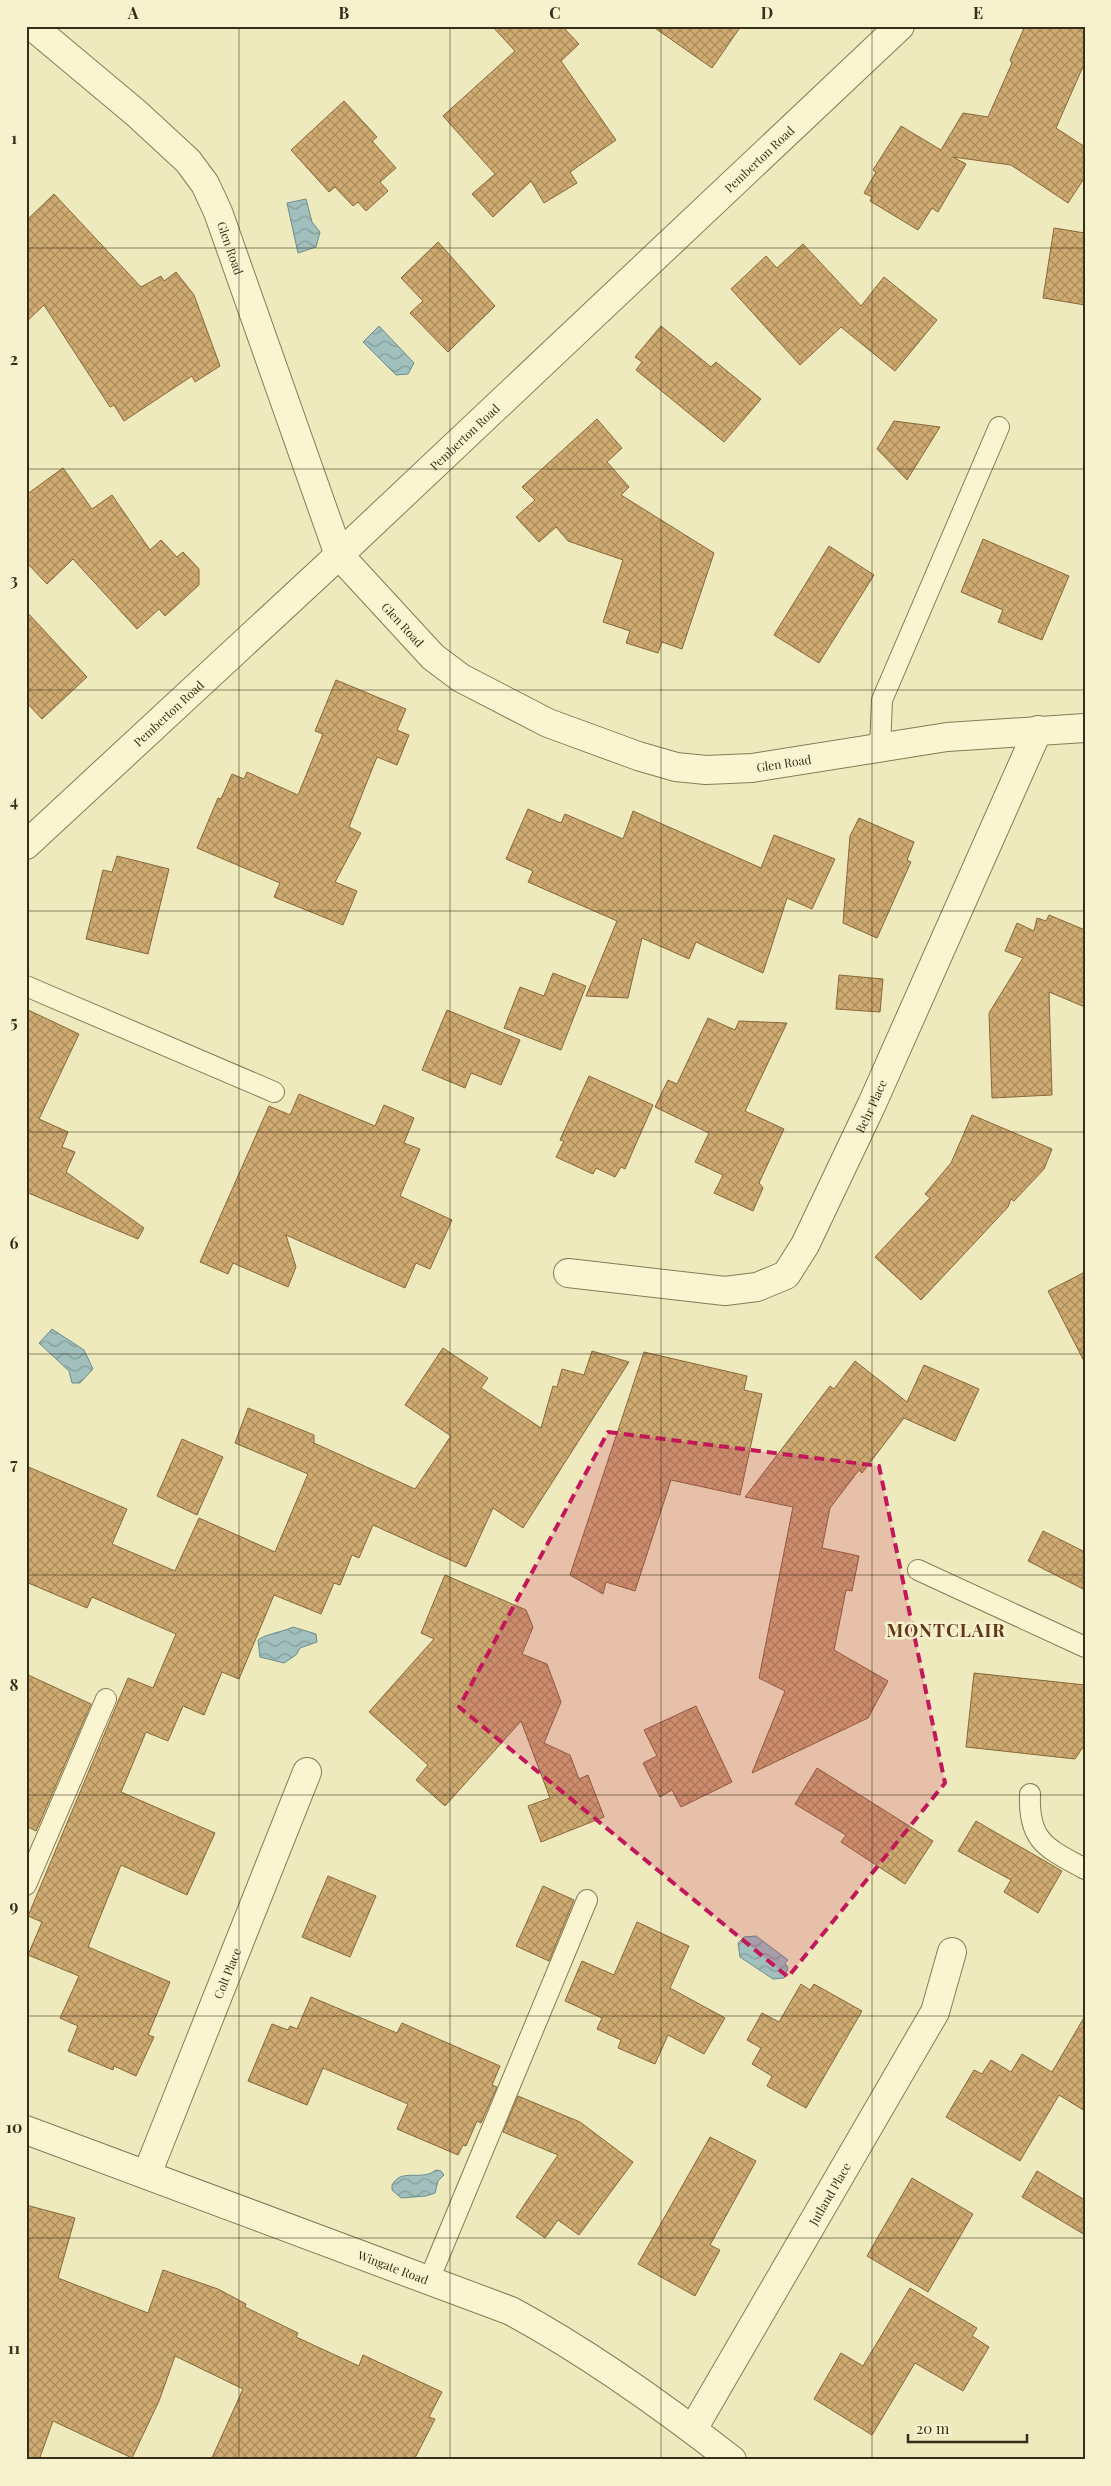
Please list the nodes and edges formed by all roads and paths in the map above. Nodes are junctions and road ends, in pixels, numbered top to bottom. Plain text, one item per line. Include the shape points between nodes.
1 (32, 26) edge
2 (890, 30) edge
3 (1000, 427) dead end
4 (339, 555) junction
5 (1085, 728) edge
6 (1038, 730) junction
7 (880, 748) junction
8 (26, 845) edge
9 (26, 986) edge
10 (274, 1092) dead end
11 (568, 1273) dead end
12 (918, 1570) dead end
13 (1085, 1647) edge
14 (106, 1698) dead end
15 (307, 1772) dead end
16 (1030, 1794) dead end
17 (1085, 1869) edge
18 (26, 1885) edge
19 (587, 1900) dead end
20 (952, 1952) dead end
21 (26, 2130) edge
22 (147, 2174) junction
23 (429, 2280) junction
24 (693, 2429) junction
25 (732, 2460) edge

1 - 4 street, Glen Road via 136,113 188,162 205,184 218,212
2 - 4 street, Pemberton Road
3 - 7 lane via 882,700
4 - 7 street, Glen Road via 433,657 461,678 548,722 638,756 676,767 706,770 752,768
4 - 8 street, Pemberton Road
5 - 6 street, Glen Road
6 - 7 street, Glen Road via 948,737
6 - 11 street, Behr Place via 872,1104 805,1245 786,1275 757,1288 725,1291
9 - 10 lane
12 - 13 lane
14 - 18 lane
15 - 22 street, Colt Place
16 - 17 lane via 1029,1814 1039,1840
19 - 23 lane
20 - 24 street, Jutland Place via 935,2012
21 - 22 street, Wingate Road
22 - 23 street, Wingate Road
23 - 24 street, Wingate Road via 511,2311 546,2330
24 - 25 street, Wingate Road

